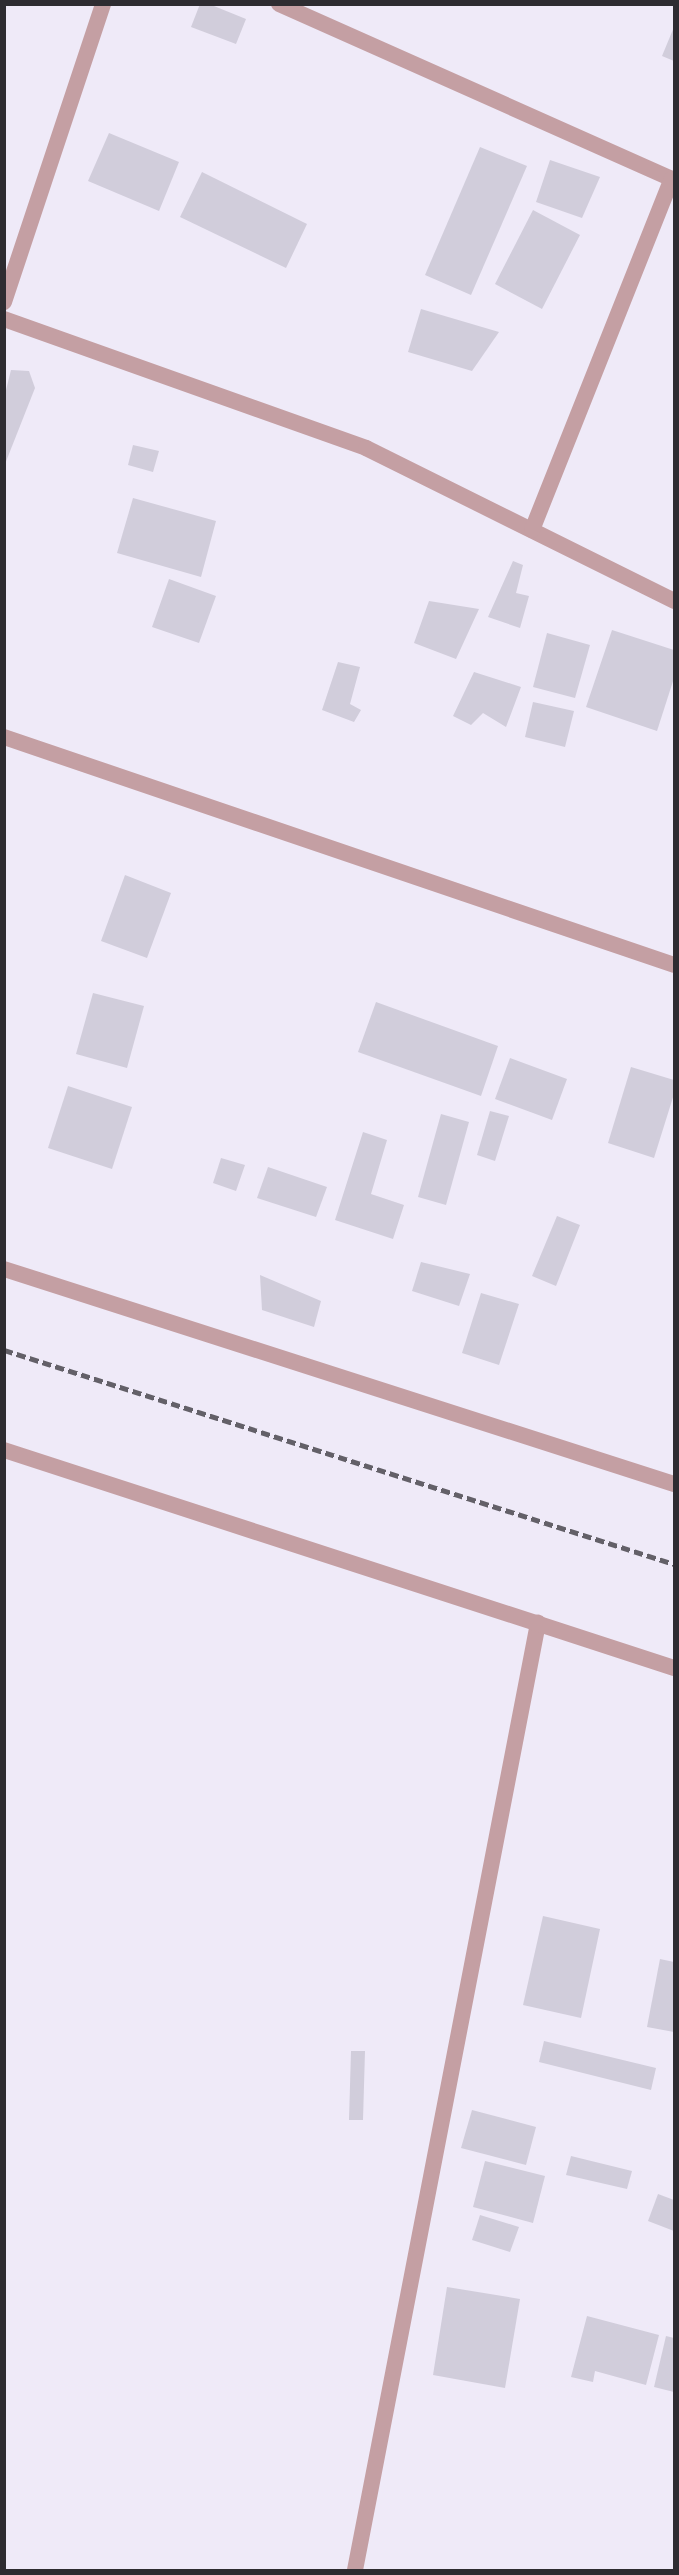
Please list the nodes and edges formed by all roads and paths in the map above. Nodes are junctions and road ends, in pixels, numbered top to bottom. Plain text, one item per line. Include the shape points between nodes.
1 (103, 4) edge
2 (279, 4) edge
3 (673, 180) edge
4 (4, 302) edge
5 (4, 319) edge
6 (532, 530) junction
7 (675, 600) edge
8 (4, 737) edge
9 (675, 965) edge
10 (4, 1269) edge
11 (4, 1450) edge
12 (675, 1484) edge
13 (538, 1623) junction
14 (675, 1668) edge
15 (355, 2571) edge

1 - 4 street
2 - 3 street
3 - 6 street
5 - 6 street via 366,448
6 - 7 street
8 - 9 street
10 - 12 street
11 - 13 street
13 - 14 street
13 - 15 street

